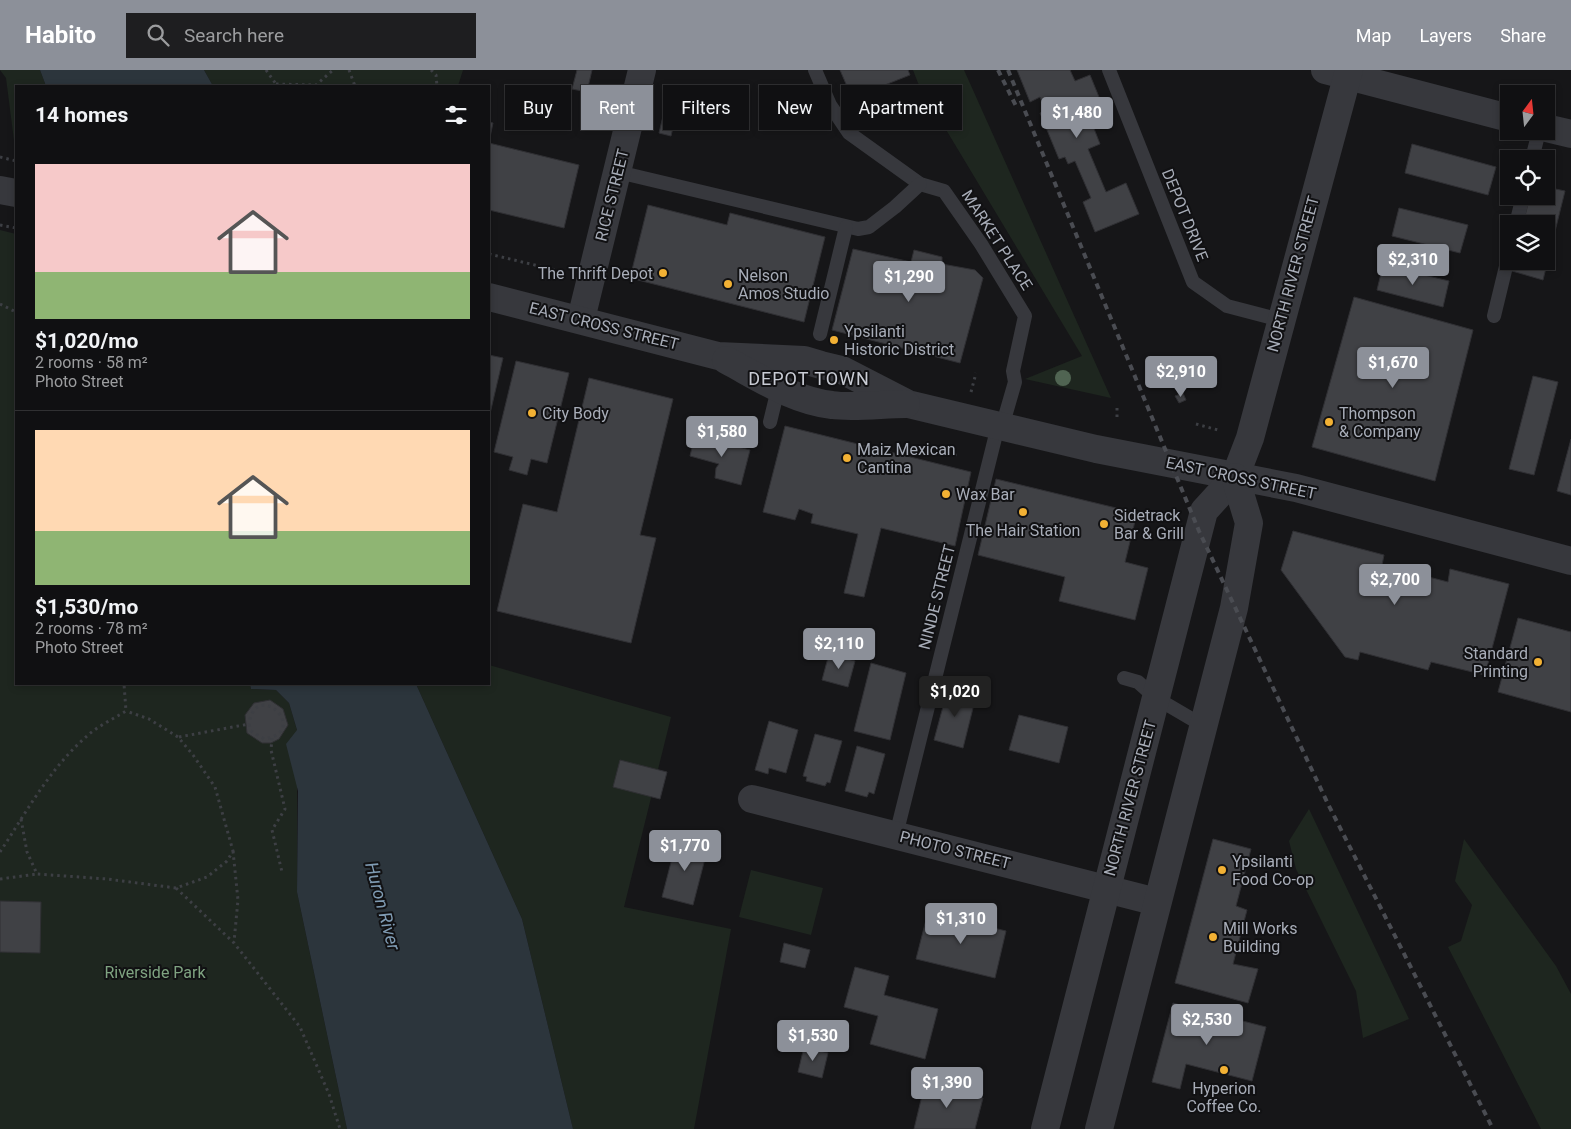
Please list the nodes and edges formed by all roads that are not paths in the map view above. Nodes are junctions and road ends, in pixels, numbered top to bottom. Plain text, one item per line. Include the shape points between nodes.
1 (642, 70) edge
2 (815, 70) edge
3 (1109, 70) edge
4 (1340, 72) edge
5 (1500, 116) edge
6 (1555, 130) edge
7 (1571, 134) edge
8 (618, 172) junction
9 (920, 184) junction
10 (0, 190) edge
11 (15, 193) edge
12 (846, 227) junction
13 (1505, 270) edge
14 (490, 297) edge
15 (1494, 316) dead end
16 (581, 319) junction
17 (1281, 320) junction
18 (820, 334) dead end
19 (718, 356) junction
20 (785, 360) junction
21 (778, 387) junction
22 (908, 404) junction
23 (770, 422) dead end
24 (1000, 426) junction
25 (1235, 477) junction
26 (1571, 561) edge
27 (1124, 678) dead end
28 (1156, 698) junction
29 (1202, 725) junction
30 (752, 799) dead end
31 (896, 835) junction
32 (1106, 889) junction
33 (1157, 902) junction
34 (1045, 1129) edge
35 (1100, 1129) edge

1 - 8 street, RICE STREET
2 - 9 lane, MARKET PLACE via 830,105 849,133
3 - 17 lane, DEPOT DRIVE via 1193,282 1227,306
4 - 5 street
4 - 17 street, NORTH RIVER STREET
6 - 7 street
8 - 12 lane
8 - 16 street, RICE STREET
9 - 12 lane via 869,227
9 - 24 lane, MARKET PLACE via 944,191 982,244 1025,316 1013,371 1014,382
10 - 11 street
12 - 18 lane
13 - 15 lane
14 - 16 street, EAST CROSS STREET
16 - 19 street, EAST CROSS STREET
17 - 25 street, NORTH RIVER STREET via 1250,438
19 - 20 street, EAST CROSS STREET
19 - 21 street, EAST CROSS STREET
20 - 21 lane
20 - 22 street, EAST CROSS STREET via 804,360 842,370
21 - 22 street, EAST CROSS STREET via 795,396 833,405
21 - 23 lane
22 - 24 street, EAST CROSS STREET
24 - 25 street, EAST CROSS STREET
24 - 31 lane, NINDE STREET
25 - 26 street, EAST CROSS STREET via 1296,488
25 - 28 street, NORTH RIVER STREET via 1204,511
25 - 29 street via 1249,523 1234,608
27 - 28 lane via 1138,682
28 - 29 lane
28 - 32 street, NORTH RIVER STREET
29 - 33 street
30 - 31 street, PHOTO STREET
31 - 32 street, PHOTO STREET
32 - 33 street, PHOTO STREET
32 - 34 street, NORTH RIVER STREET
33 - 35 street

